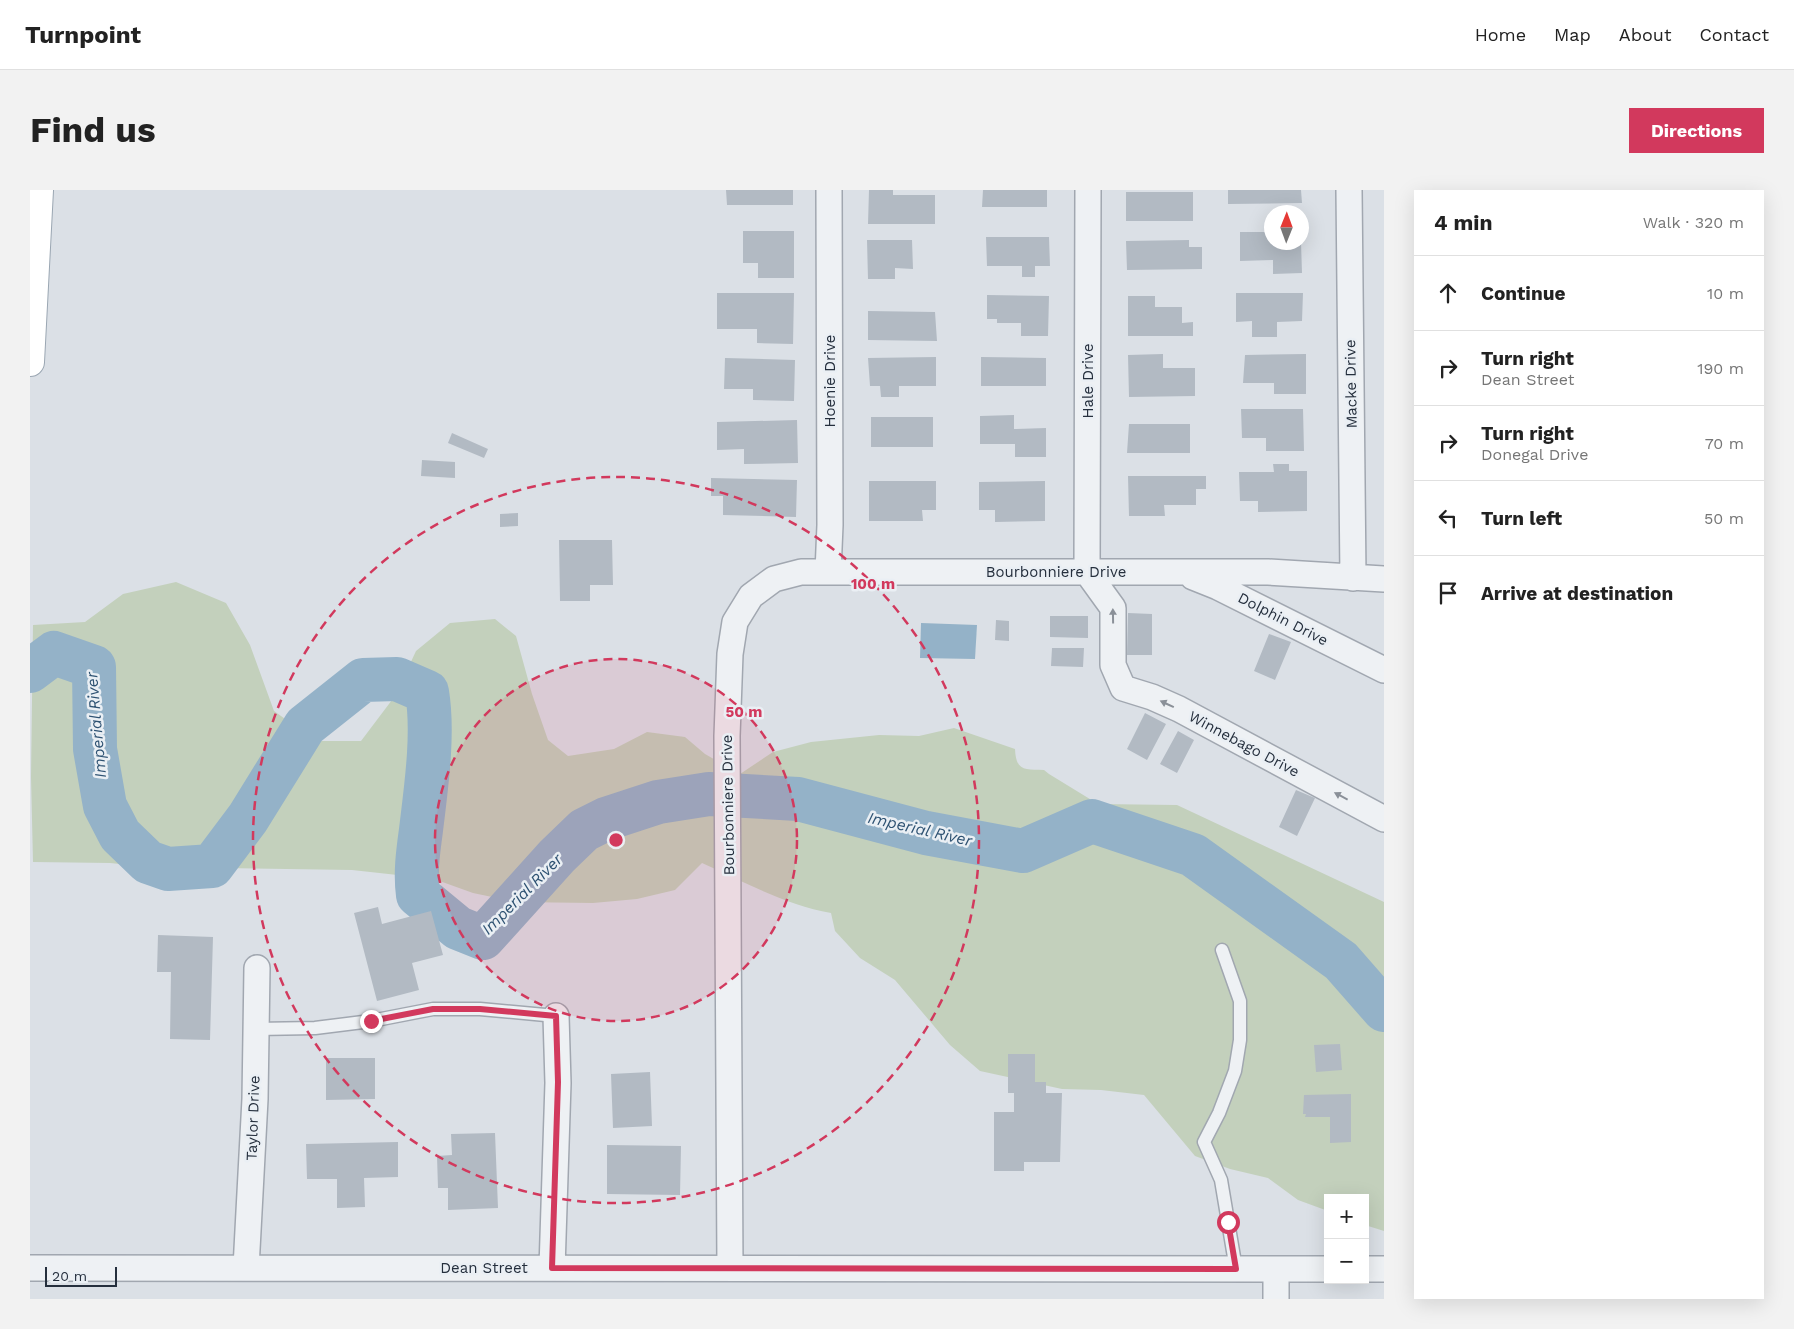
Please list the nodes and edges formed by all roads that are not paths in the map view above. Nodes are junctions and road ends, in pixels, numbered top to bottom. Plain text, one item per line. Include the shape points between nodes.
1 (39, 190) edge
2 (829, 190) edge
3 (1088, 190) edge
4 (1349, 190) edge
5 (30, 362) edge
6 (828, 572) junction
7 (1087, 572) junction
8 (1180, 573) junction
9 (1353, 578) junction
10 (1384, 579) edge
11 (1384, 670) edge
12 (1384, 819) edge
13 (1222, 950) dead end
14 (257, 968) dead end
15 (556, 1016) joint
16 (256, 1029) junction
17 (30, 1268) edge
18 (246, 1268) junction
19 (552, 1268) junction
20 (730, 1268) junction
21 (1236, 1269) junction
22 (1276, 1269) junction
23 (1324, 1269) edge
24 (1369, 1269) edge
25 (1384, 1269) edge
26 (1276, 1299) edge

1 - 5 main road
2 - 6 street, Hoenie Drive
3 - 7 street, Hale Drive
4 - 9 street, Macke Drive
6 - 7 street, Bourbonniere Drive
6 - 20 street, Bourbonniere Drive via 801,572 774,579 751,596 735,622 730,654 727,736
7 - 8 street, Bourbonniere Drive
12 -> 7 street, Winnebago Drive via 1179,709 1123,688 1113,665 1113,608
8 - 9 street, Bourbonniere Drive via 1268,572
8 - 11 street, Dolphin Drive via 1218,586
9 - 10 street, Bourbonniere Drive
13 - 21 lane via 1240,1001 1240,1040 1235,1071 1204,1142 1221,1180
14 - 16 street, Taylor Drive
15 - 16 lane via 480,1009 433,1009 314,1028
15 - 19 street via 558,1082
16 - 18 street, Taylor Drive
17 - 18 street, Dean Street
18 - 19 street, Dean Street
19 - 20 street, Dean Street
20 - 21 street, Dean Street
21 - 22 street, Dean Street
22 - 23 street, Dean Street
22 - 26 street
24 - 25 street

